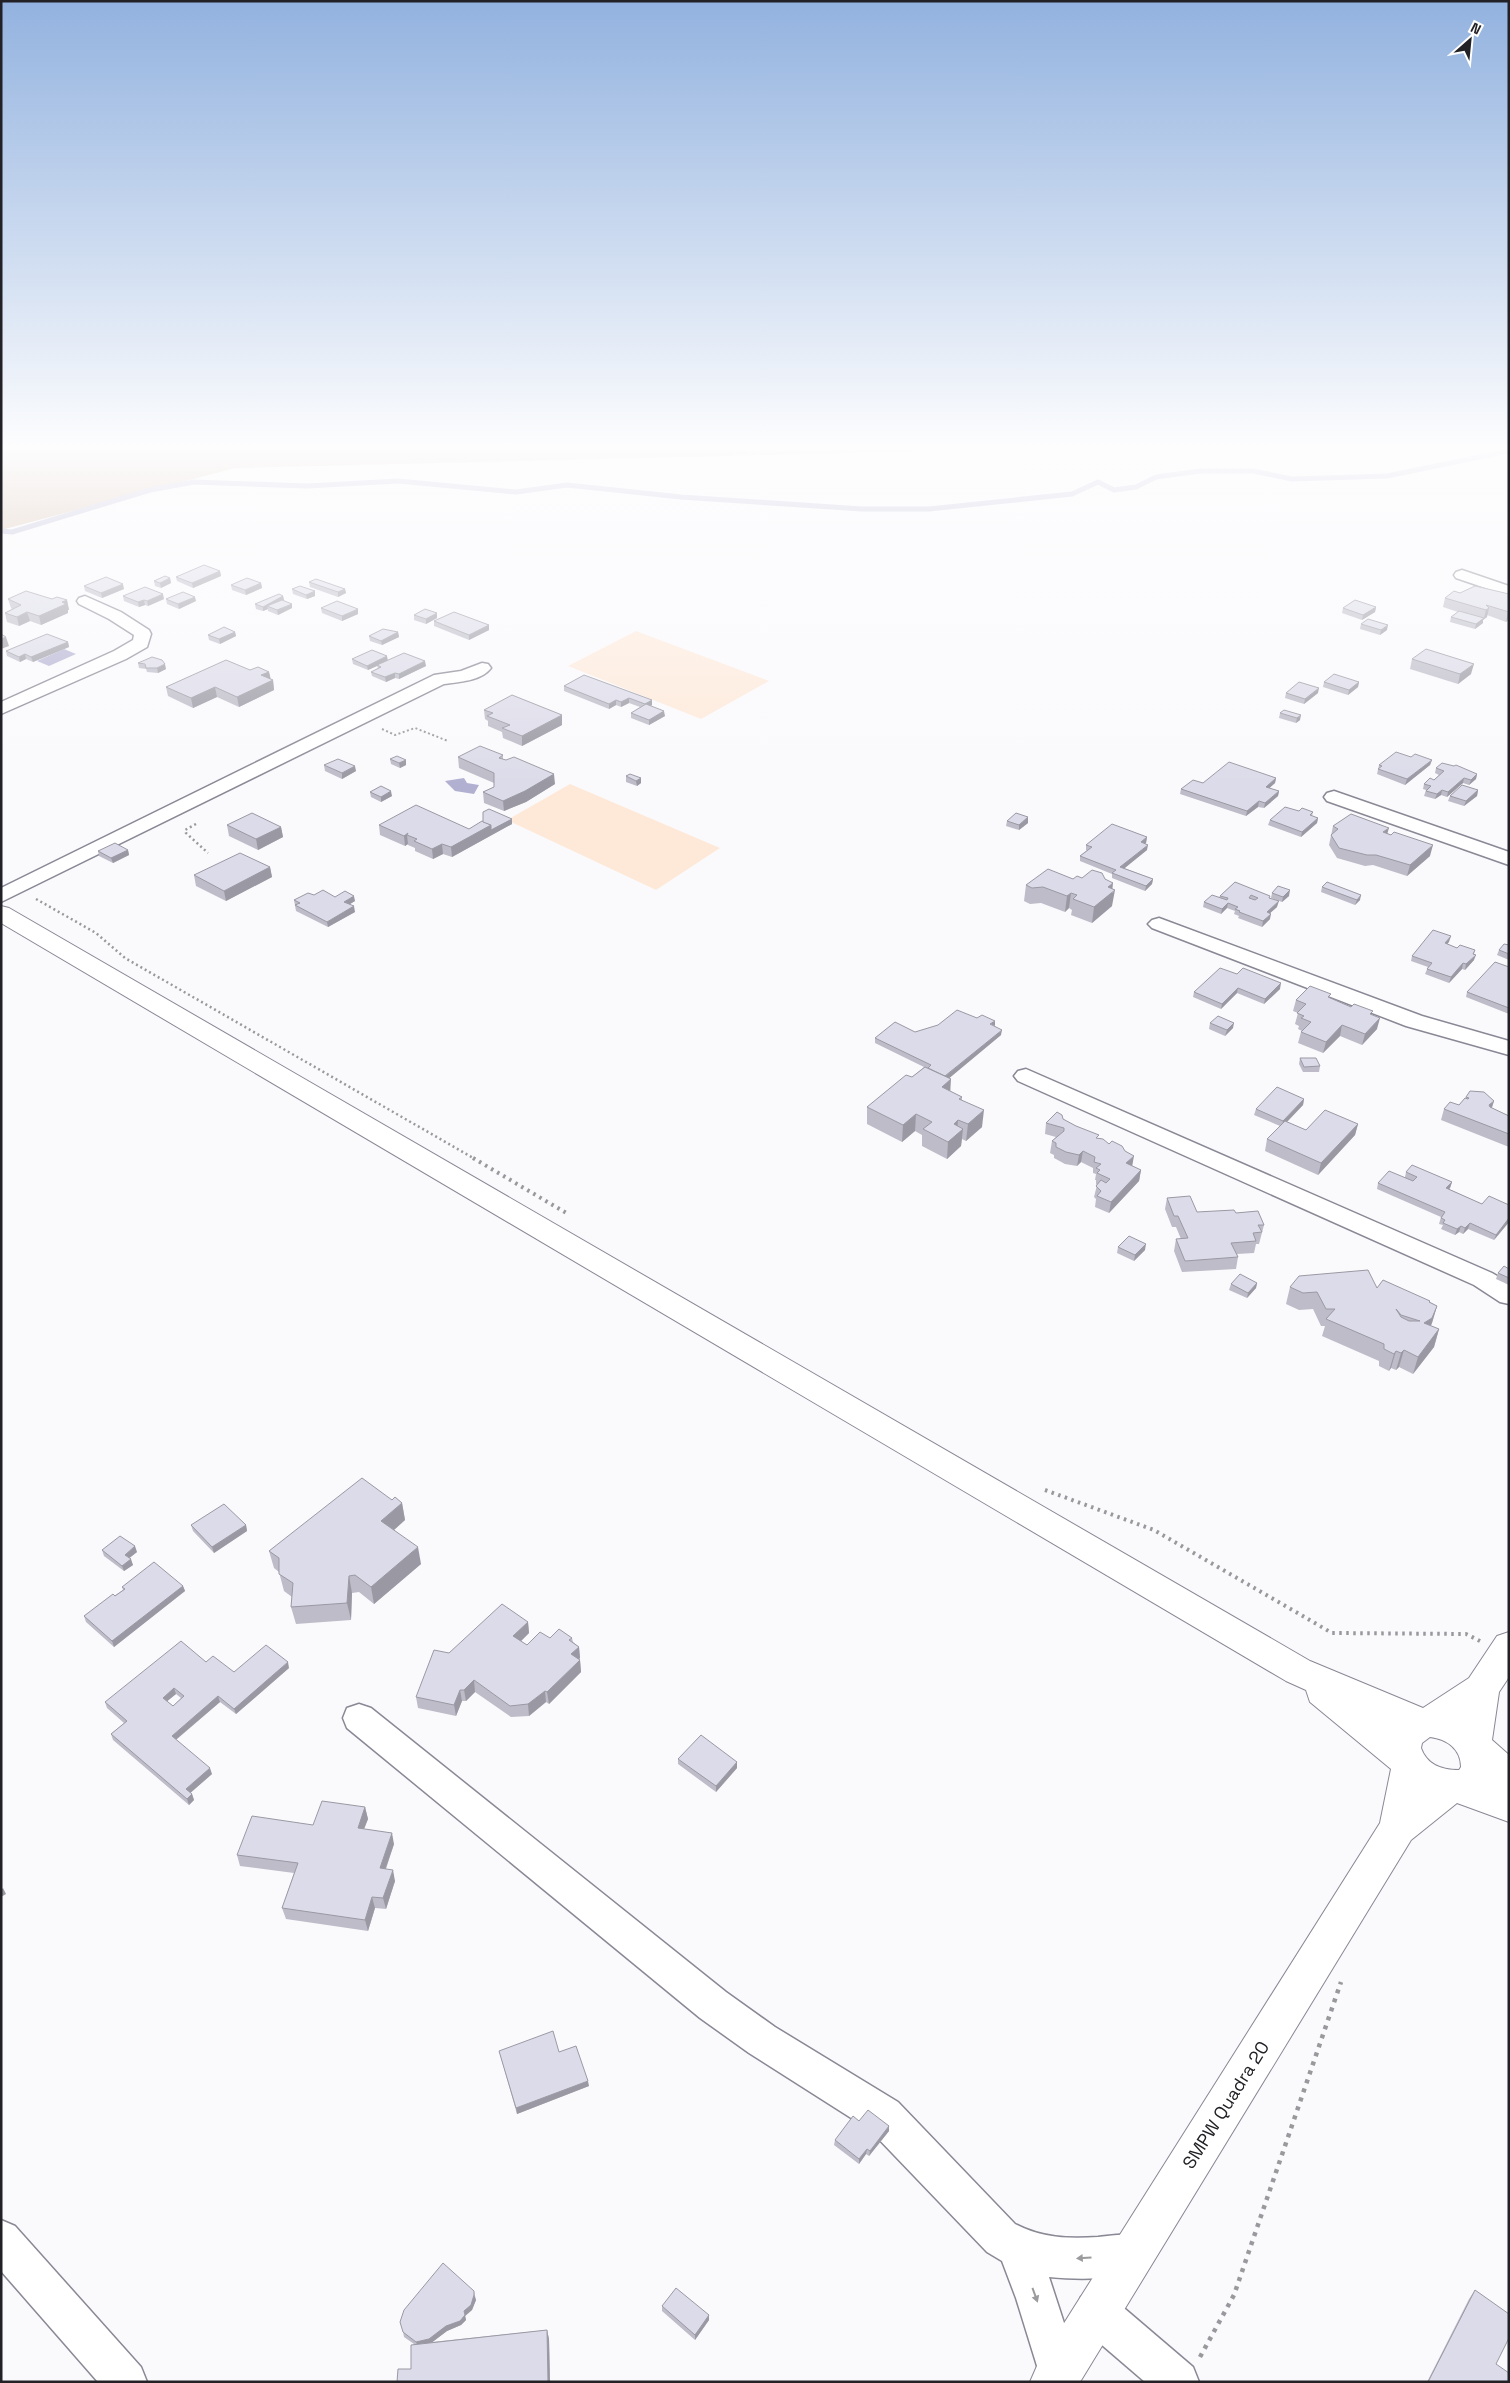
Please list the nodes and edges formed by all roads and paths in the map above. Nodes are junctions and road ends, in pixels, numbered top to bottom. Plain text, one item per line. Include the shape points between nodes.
1 (1462, 575) dead end
2 (1509, 591) edge
3 (85, 600) dead end
4 (482, 668) dead end
5 (1, 709) edge
6 (362, 718) junction
7 (448, 741) dead end
8 (1334, 797) dead end
9 (196, 824) dead end
10 (208, 853) dead end
11 (1509, 859) edge
12 (9, 892) edge
13 (1, 913) edge
14 (1159, 924) dead end
15 (1509, 1048) edge
16 (1026, 1076) dead end
17 (576, 1219) dead end
18 (1509, 1295) edge
19 (1036, 1486) dead end
20 (1506, 1650) edge
21 (1298, 1671) junction
22 (1482, 1689) junction
23 (359, 1718) dead end
24 (1426, 1723) junction
25 (1476, 1747) junction
26 (1408, 1762) junction
27 (1509, 1777) edge
28 (1453, 1787) junction
29 (1509, 1805) edge
30 (1398, 1828) junction
31 (1344, 1975) dead end
32 (1, 2240) edge
33 (1018, 2249) junction
34 (1133, 2254) junction
35 (1096, 2312) junction
36 (1187, 2373) edge
37 (1056, 2377) edge
38 (126, 2382) edge

1 - 2 street
3 - 5 street via 136,628 143,634 141,643
4 - 6 street via 466,676 440,679
6 - 7 path via 395,735 415,728
6 - 12 street
8 - 11 street
9 - 10 path via 185,830 186,833
12 - 17 path via 96,933 125,958
13 - 21 street
14 - 15 street via 1414,1021
16 - 18 street via 1483,1279
19 - 20 path via 1154,1530 1332,1632 1466,1634
20 - 22 street
21 - 24 street
21 - 26 street
22 - 24 street
22 - 25 street
23 - 33 street via 713,2005 762,2040 884,2116 1001,2238
24 - 25 street via 1450,1726 1467,1736
24 - 26 street via 1413,1727 1403,1740
25 - 27 street
25 - 28 street via 1480,1767 1478,1774 1467,1784
26 - 28 street via 1428,1782
26 - 30 street, SMPW Quadra 20
28 - 29 street
28 - 30 street, SMPW Quadra 20
30 - 34 street, SMPW Quadra 20
31 - 36 path via 1234,2295
32 - 38 street
34 -> 33 street via 1065,2259 1037,2256
33 -> 37 street via 1037,2298
34 - 35 street, SMPW Quadra 20
35 - 36 street
35 - 37 street, SMPW Quadra 20

